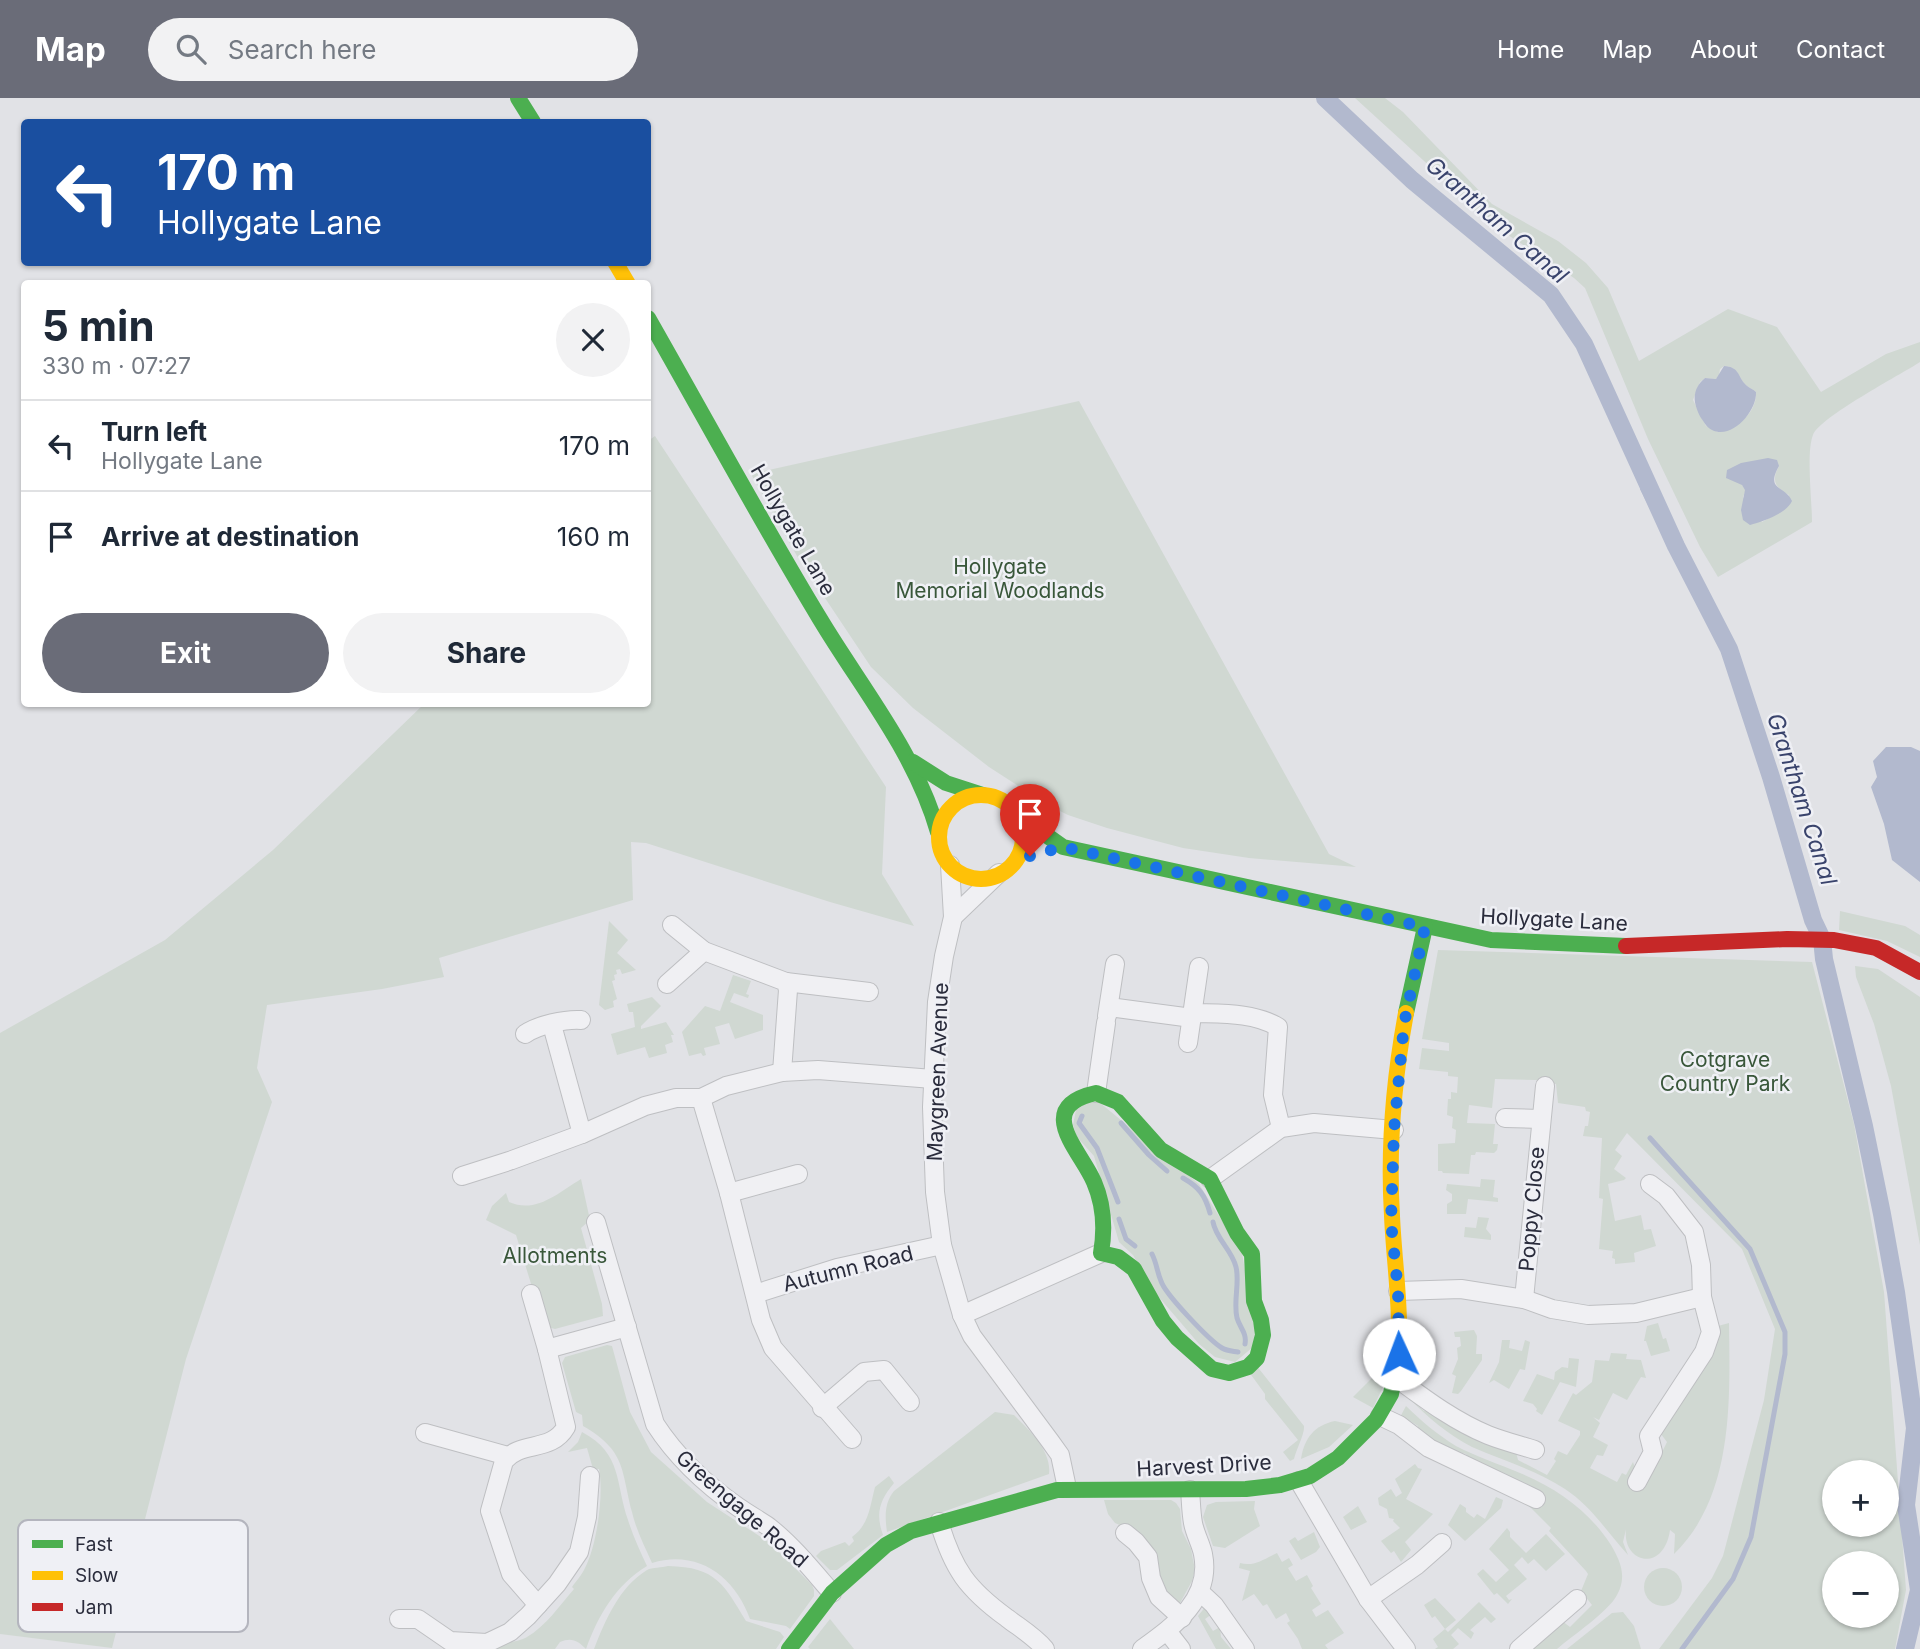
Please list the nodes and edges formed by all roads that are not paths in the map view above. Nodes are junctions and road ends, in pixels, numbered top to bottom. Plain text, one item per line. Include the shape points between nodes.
1 (519, 98) edge
2 (531, 119) edge
3 (651, 323) edge
4 (909, 759) junction
5 (984, 796) junction
6 (1018, 816) junction
7 (938, 832) junction
8 (1063, 847) junction
9 (950, 865) junction
10 (1004, 869) junction
11 (953, 917) junction
12 (672, 925) dead end
13 (1425, 927) junction
14 (704, 951) junction
15 (1115, 964) dead end
16 (1199, 967) dead end
17 (1920, 972) edge
18 (786, 982) junction
19 (667, 984) dead end
20 (869, 992) dead end
21 (1192, 1015) junction
22 (1107, 1016) junction
23 (581, 1020) dead end
24 (552, 1025) junction
25 (525, 1034) dead end
26 (1188, 1043) dead end
27 (782, 1072) junction
28 (933, 1079) junction
29 (1545, 1086) dead end
30 (1096, 1093) junction
31 (701, 1098) junction
32 (1505, 1118) dead end
33 (1540, 1119) junction
34 (1281, 1128) junction
35 (1394, 1130) junction
36 (582, 1134) junction
37 (798, 1174) dead end
38 (462, 1176) dead end
39 (1210, 1179) junction
40 (1650, 1184) dead end
41 (729, 1193) junction
42 (596, 1222) dead end
43 (942, 1245) junction
44 (1101, 1254) junction
45 (1398, 1291) junction
46 (755, 1293) junction
47 (531, 1294) dead end
48 (1702, 1297) junction
49 (1524, 1299) junction
50 (962, 1315) junction
51 (627, 1327) junction
52 (547, 1349) junction
53 (1395, 1377) junction
54 (910, 1402) dead end
55 (822, 1408) junction
56 (1380, 1416) junction
57 (425, 1433) dead end
58 (852, 1439) dead end
59 (1535, 1450) dead end
60 (508, 1456) junction
61 (590, 1476) dead end
62 (1298, 1481) junction
63 (1637, 1482) dead end
64 (1067, 1488) junction
65 (1189, 1490) junction
66 (1536, 1499) dead end
67 (939, 1522) junction
68 (1125, 1534) dead end
69 (1442, 1543) dead end
70 (1200, 1592) junction
71 (832, 1593) junction
72 (1368, 1599) junction
73 (1577, 1599) dead end
74 (533, 1611) junction
75 (1182, 1618) junction
76 (399, 1619) dead end
77 (1167, 1632) junction
78 (789, 1649) edge
79 (1045, 1649) edge
80 (1142, 1649) edge
81 (1181, 1649) edge
82 (1245, 1649) edge
83 (1406, 1649) edge
84 (1519, 1649) edge

1 - 2 street
3 - 4 street, Hollygate Lane via 819,618
4 - 5 street, Hollygate Lane via 952,788
4 - 7 street, Hollygate Lane
5 - 6 street via 1005,801
5 - 7 street via 957,803
6 - 8 street, Hollygate Lane
6 - 10 street via 1022,840 1017,856
7 - 9 street
8 - 10 street, Hollygate Lane via 1041,851
8 - 13 street, Hollygate Lane
9 - 10 street via 974,879 989,878
9 - 11 street, Maygreen Avenue
10 - 11 street
11 - 28 street, Maygreen Avenue via 937,1002
12 - 14 street
13 - 17 street, Hollygate Lane via 1491,940 1585,945 1834,940 1876,948
13 - 35 street, Harvest Drive via 1404,1024
14 - 18 street
14 - 19 street
15 - 22 street
16 - 21 street
18 - 20 street
18 - 27 street
21 - 22 street
21 - 26 street
21 - 34 street via 1237,1014 1278,1027 1273,1095
22 - 30 street
23 - 24 street
24 - 25 street
24 - 36 street
27 - 28 street via 818,1070
27 - 31 street via 726,1086
28 - 43 street, Maygreen Avenue via 932,1144
29 - 33 street, Poppy Close
30 - 39 street via 1118,1102 1161,1150
30 - 44 street via 1080,1096 1065,1111 1063,1123 1095,1183 1105,1233
31 - 36 street via 676,1098 646,1106
31 - 41 street
32 - 33 street, Poppy Close
33 - 49 street, Poppy Close
34 - 35 street via 1314,1123
34 - 39 street
35 - 45 street, Harvest Drive via 1391,1222
36 - 38 street
37 - 41 street
39 - 44 street via 1252,1254 1254,1301 1263,1335 1257,1358 1248,1367 1230,1373 1212,1369 1163,1321 1134,1269 1118,1257
40 - 48 street via 1667,1196 1694,1232
41 - 46 street
42 - 51 street, Greengage Road
43 - 46 street, Autumn Road via 837,1268
43 - 50 street, Maygreen Avenue
44 - 50 street
45 - 49 street via 1461,1289
45 - 53 street, Harvest Drive
46 - 55 street via 773,1348
47 - 52 street
48 - 49 street via 1636,1313 1588,1315
48 - 63 street via 1711,1323 1709,1342 1649,1436 1653,1452
50 - 64 street, Maygreen Avenue via 972,1336 1060,1455
51 - 52 street
51 - 71 street, Greengage Road via 654,1424 668,1446 691,1470 770,1528
52 - 60 street via 566,1427 556,1440
53 - 56 street, Harvest Drive
53 - 59 street via 1459,1421
54 - 55 street via 884,1370 864,1372
55 - 58 street
56 - 62 street, Harvest Drive via 1342,1455
56 - 66 street via 1429,1448
57 - 60 street
60 - 74 street via 490,1511 511,1574
61 - 74 street via 583,1544
62 - 65 street, Harvest Drive
62 - 72 street
64 - 65 street, Harvest Drive
64 - 67 street, Harvest Drive
65 - 70 street via 1203,1554
67 - 71 street, Harvest Drive via 886,1545
67 - 79 street via 960,1574 984,1601
68 - 75 street via 1148,1557 1159,1597
69 - 72 street
70 - 75 street
70 - 82 street
71 - 78 street, Harvest Drive
72 - 83 street
73 - 84 street
74 - 76 street via 510,1632 479,1643 450,1641 418,1619
75 - 77 street
77 - 80 street
77 - 81 street

